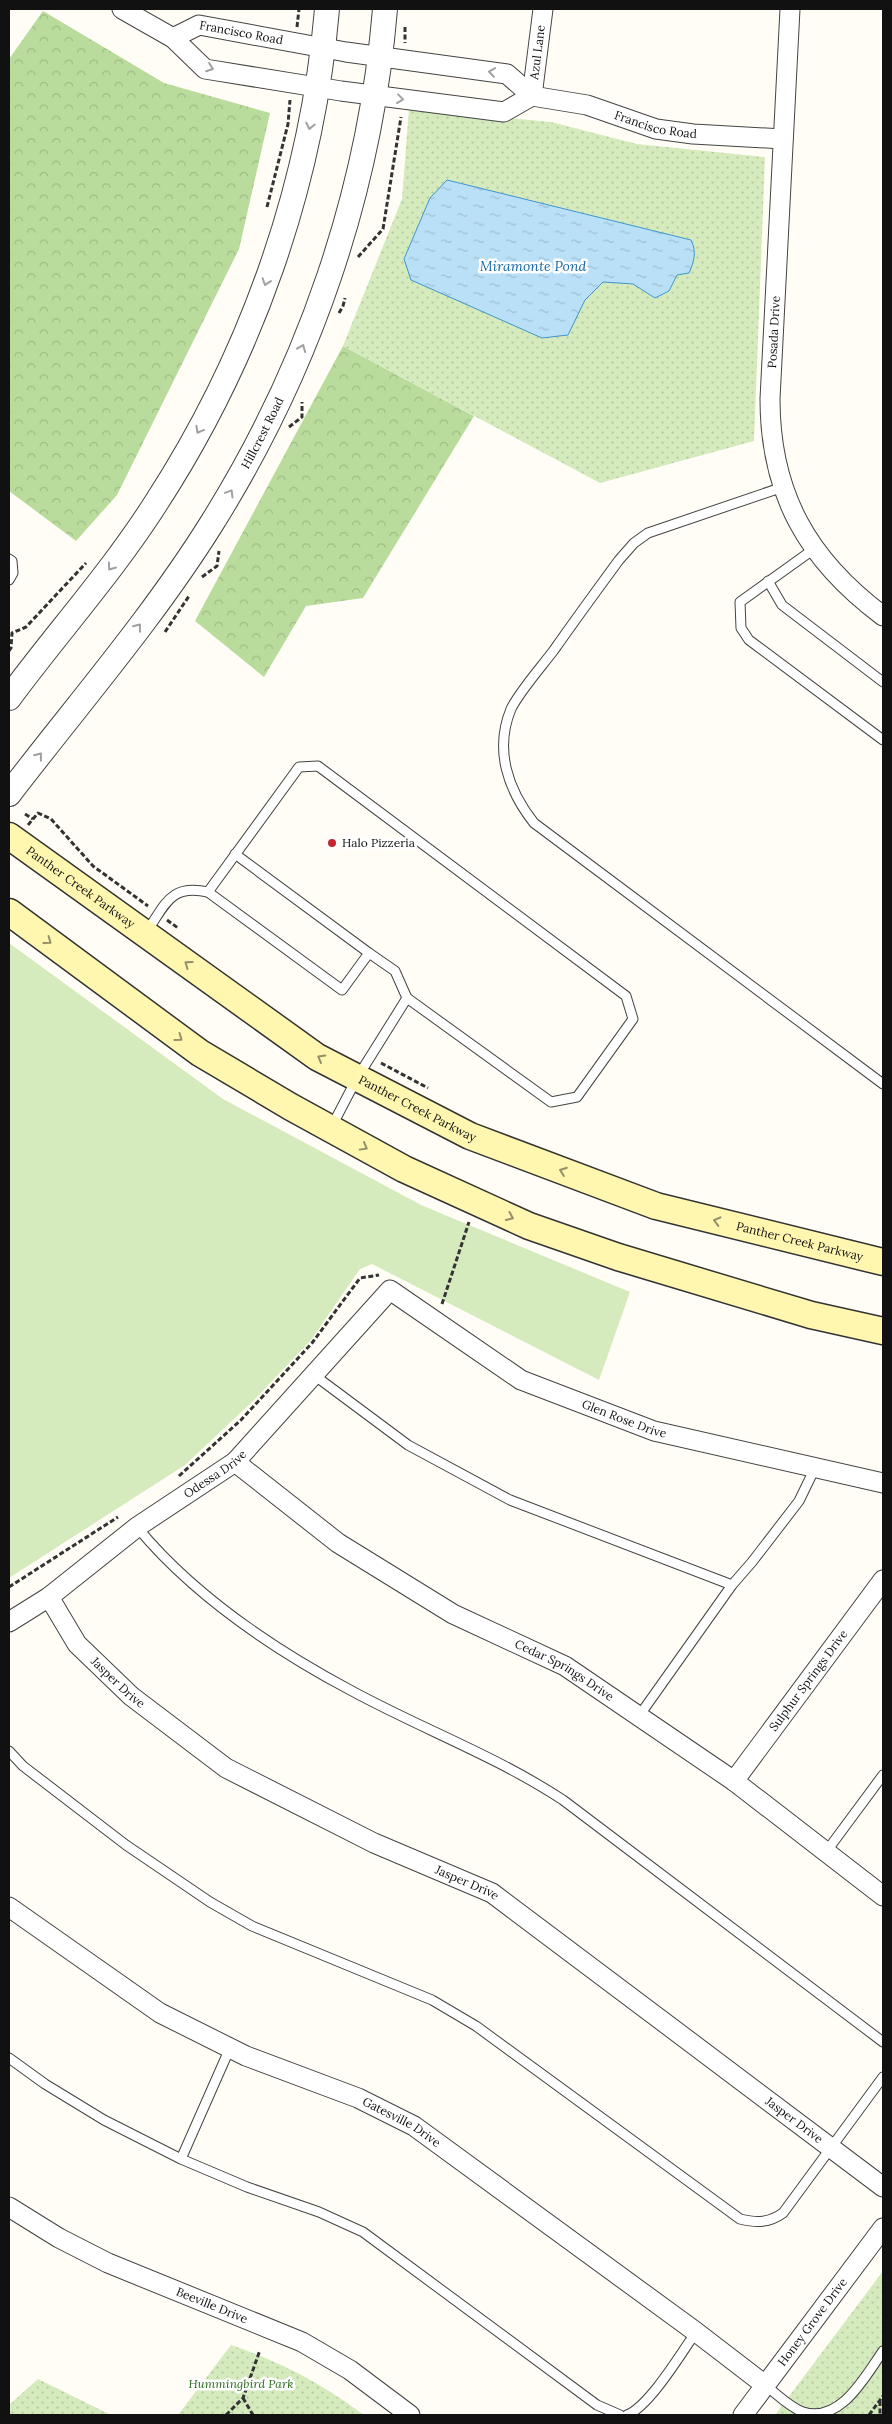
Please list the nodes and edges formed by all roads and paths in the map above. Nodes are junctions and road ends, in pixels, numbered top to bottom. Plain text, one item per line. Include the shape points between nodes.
1 (122, 9) edge
2 (299, 9) edge
3 (327, 9) edge
4 (385, 9) edge
5 (543, 9) edge
6 (790, 9) edge
7 (173, 38) junction
8 (295, 43) junction
9 (323, 48) junction
10 (381, 56) junction
11 (292, 83) junction
12 (317, 88) junction
13 (375, 96) junction
14 (532, 96) junction
15 (783, 138) junction
16 (267, 208) dead end
17 (783, 487) junction
18 (814, 549) junction
19 (92, 557) dead end
20 (9, 559) edge
21 (9, 580) edge
22 (768, 581) junction
23 (883, 616) edge
24 (9, 651) edge
25 (883, 682) edge
26 (9, 698) edge
27 (883, 740) edge
28 (9, 794) edge
29 (25, 814) dead end
30 (33, 819) junction
31 (18, 831) edge
32 (235, 854) junction
33 (208, 892) junction
34 (9, 912) edge
35 (152, 924) junction
36 (182, 931) dead end
37 (369, 953) junction
38 (407, 998) junction
39 (363, 1068) junction
40 (883, 1084) edge
41 (432, 1090) dead end
42 (330, 1128) junction
43 (470, 1219) dead end
44 (883, 1262) edge
45 (385, 1282) junction
46 (433, 1302) dead end
47 (883, 1331) edge
48 (314, 1375) junction
49 (236, 1462) junction
50 (815, 1468) junction
51 (176, 1479) dead end
52 (883, 1483) edge
53 (119, 1516) dead end
54 (137, 1527) junction
55 (883, 1580) edge
56 (732, 1585) junction
57 (9, 1587) edge
58 (49, 1598) junction
59 (9, 1622) edge
60 (639, 1716) junction
61 (9, 1751) edge
62 (883, 1775) edge
63 (734, 1781) junction
64 (826, 1852) junction
65 (883, 1896) edge
66 (9, 1907) edge
67 (883, 2042) edge
68 (230, 2048) junction
69 (9, 2058) edge
70 (883, 2077) edge
71 (832, 2148) junction
72 (180, 2159) junction
73 (883, 2187) edge
74 (9, 2207) edge
75 (883, 2228) edge
76 (696, 2332) junction
77 (260, 2350) dead end
78 (883, 2350) edge
79 (765, 2385) junction
80 (883, 2396) edge
81 (243, 2398) junction
82 (880, 2400) junction
83 (226, 2415) edge
84 (253, 2415) edge
85 (410, 2415) edge
86 (620, 2415) edge
87 (627, 2415) edge
88 (743, 2415) edge
89 (868, 2415) edge
90 (880, 2415) edge

1 - 7 street
2 - 8 path
3 - 9 street
4 - 10 street, Hillcrest Road
5 - 14 street, Azul Lane
6 - 15 street, Posada Drive
7 - 8 street, Francisco Road via 199,25
7 -> 11 street via 205,69
8 - 9 street, Francisco Road
9 - 10 street, Francisco Road
9 - 12 street
10 - 13 street, Hillcrest Road
14 -> 10 street, Francisco Road via 507,74
11 - 12 street
11 - 16 path via 288,124
12 - 13 street
12 -> 26 street via 302,161 277,251 244,338 220,389 181,463 130,542
13 -> 14 street via 504,112
28 -> 13 street, Hillcrest Road via 185,564 236,484 299,356 332,267 356,185
14 - 15 street, Francisco Road via 587,105 638,124 674,132
15 - 17 street, Posada Drive via 770,398 772,442
17 - 18 street, Posada Drive via 798,523
17 - 40 lane via 648,533 634,543 512,708 504,738 504,761 520,806 534,823
18 - 22 lane
18 - 23 street, Posada Drive via 846,586
19 - 24 path via 26,627 12,633
20 - 21 lane via 14,573
22 - 25 lane via 782,605
22 - 27 lane via 740,602 740,628 749,640
29 - 30 path
30 - 31 path
30 - 35 path via 38,813 51,818 93,866
31 - 35 main road, Panther Creek Parkway
32 - 33 lane
32 - 37 lane
32 - 38 lane via 298,767 318,766 626,996 633,1019 578,1097 551,1102
33 - 35 lane via 191,888 174,894
33 - 37 lane via 342,990
34 -> 42 main road via 200,1053
35 - 36 path
39 -> 35 main road, Panther Creek Parkway via 317,1057
37 - 38 lane via 395,971
38 - 39 lane
39 - 41 path
39 - 42 lane
44 -> 39 main road, Panther Creek Parkway via 656,1206 470,1136
42 -> 47 main road via 404,1169 529,1226 618,1257 811,1315
43 - 46 path via 442,1307
45 - 48 street, Odessa Drive
45 - 50 street, Glen Rose Drive via 521,1380 654,1431
45 - 51 path via 360,1278 312,1344 241,1420
48 - 49 street, Odessa Drive
48 - 56 lane via 408,1445 510,1500
49 - 54 street, Odessa Drive
49 - 60 street, Cedar Springs Drive via 338,1543 453,1614 565,1666
50 - 52 street, Glen Rose Drive
50 - 56 lane via 798,1501
53 - 57 path
54 - 58 street, Odessa Drive
54 - 67 lane via 183,1576 247,1625 352,1691 506,1766 563,1800
55 - 63 street, Sulphur Springs Drive
56 - 60 lane
58 - 59 street, Odessa Drive
58 - 71 street, Jasper Drive via 77,1644 131,1696 226,1768 374,1843 492,1893
60 - 63 street, Cedar Springs Drive
61 - 71 lane via 22,1766 126,1845 210,1902 252,1926 432,2000 476,2026 740,2219 766,2222 782,2213
62 - 64 lane
63 - 64 street, Cedar Springs Drive
64 - 65 street, Cedar Springs Drive
66 - 68 street, Gatesville Drive via 160,2013
68 - 72 lane
68 - 76 street, Gatesville Drive via 358,2098 414,2126
69 - 72 lane via 104,2120
70 - 71 lane
71 - 73 street, Jasper Drive
72 - 86 lane via 363,2232 597,2405
74 - 85 street, Beeville Drive via 108,2263 302,2342 350,2370
75 - 79 street, Honey Grove Drive
76 - 79 street, Gatesville Drive
76 - 87 lane via 657,2388 636,2411
77 - 81 path
78 - 79 lane via 853,2392 828,2413 805,2413
79 - 88 street, Honey Grove Drive
80 - 82 path
81 - 83 path
81 - 84 path
82 - 89 path
82 - 90 path

